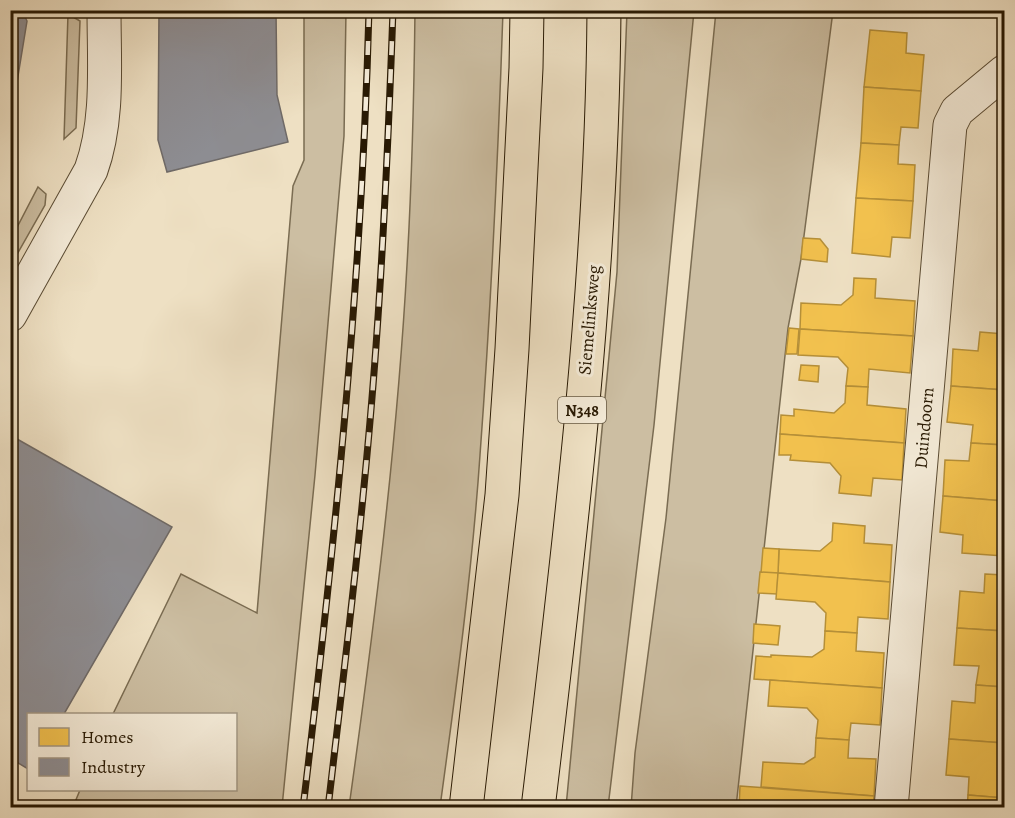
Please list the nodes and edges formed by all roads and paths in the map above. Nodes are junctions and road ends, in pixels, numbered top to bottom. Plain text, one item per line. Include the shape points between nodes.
1 (104, 10) edge
2 (527, 10) edge
3 (604, 10) edge
4 (1005, 72) edge
5 (10, 315) edge
6 (466, 807) edge
7 (538, 807) edge
8 (891, 807) edge

1 - 5 street via 99,150
2 - 6 main road via 502,495
3 - 7 main road, Siemelinksweg / N348 via 597,225 573,518
4 - 8 street, Duindoorn via 957,111 950,125

